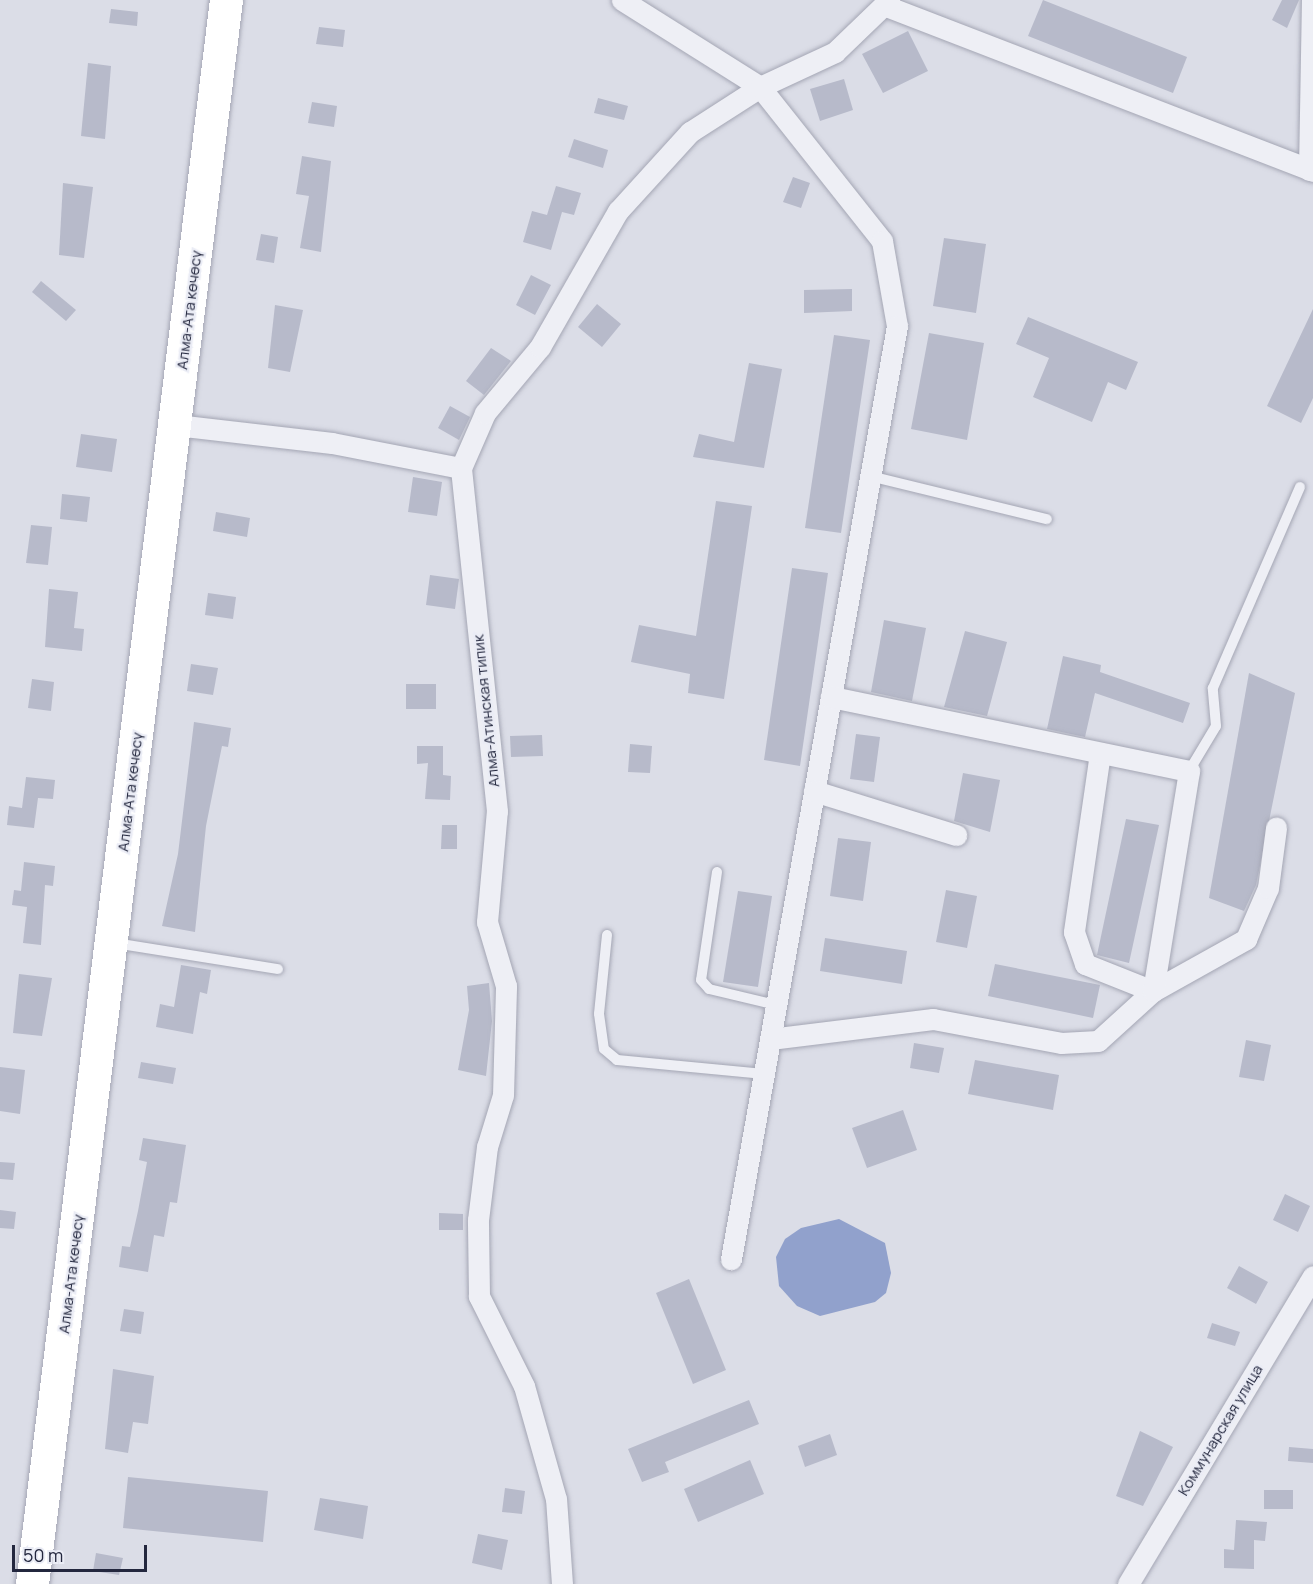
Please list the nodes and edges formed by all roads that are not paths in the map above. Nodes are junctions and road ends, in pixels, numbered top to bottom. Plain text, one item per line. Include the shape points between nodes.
1 (226, 0) edge
2 (622, 0) edge
3 (1312, 0) edge
4 (887, 3) edge
5 (760, 87) junction
6 (1311, 171) edge
7 (176, 425) junction
8 (461, 468) junction
9 (870, 476) junction
10 (1300, 487) dead end
11 (1047, 519) dead end
12 (831, 697) junction
13 (1100, 753) junction
14 (1189, 771) junction
15 (814, 791) junction
16 (1276, 828) dead end
17 (956, 835) dead end
18 (717, 872) dead end
19 (607, 935) dead end
20 (112, 942) junction
21 (278, 969) dead end
22 (1154, 991) junction
23 (776, 1005) junction
24 (770, 1039) junction
25 (764, 1074) junction
26 (731, 1258) dead end
27 (1313, 1276) edge
28 (32, 1584) edge
29 (562, 1584) edge
30 (1128, 1584) edge

1 - 7 highway, Алма-Ата көчөсү
2 - 5 street
3 - 6 street
4 - 5 street, Алма-Атинская типик via 835,52
4 - 6 street
5 - 8 street, Алма-Атинская типик via 690,132 618,212 540,347 485,413
5 - 9 street via 882,241 897,326
7 - 8 street via 332,443
7 - 20 highway, Алма-Ата көчөсү
8 - 29 street, Алма-Атинская типик via 497,811 487,922 506,986 503,1095 487,1147 478,1220 479,1296 524,1386 553,1488
9 - 11 lane
9 - 12 street
10 - 14 lane via 1212,688 1216,726
12 - 13 street
12 - 15 street
13 - 14 street
13 - 22 street via 1075,948 1084,964
14 - 22 street
15 - 17 street
15 - 23 street
16 - 22 street via 1268,888 1246,939
18 - 23 lane via 701,980 709,989
19 - 25 lane via 599,1014 603,1049 617,1060
20 - 21 lane
20 - 28 highway, Алма-Ата көчөсү
22 - 24 street via 1098,1041 1061,1042 933,1019
23 - 24 street
24 - 25 street
25 - 26 street
27 - 30 street, Коммунарская улица

